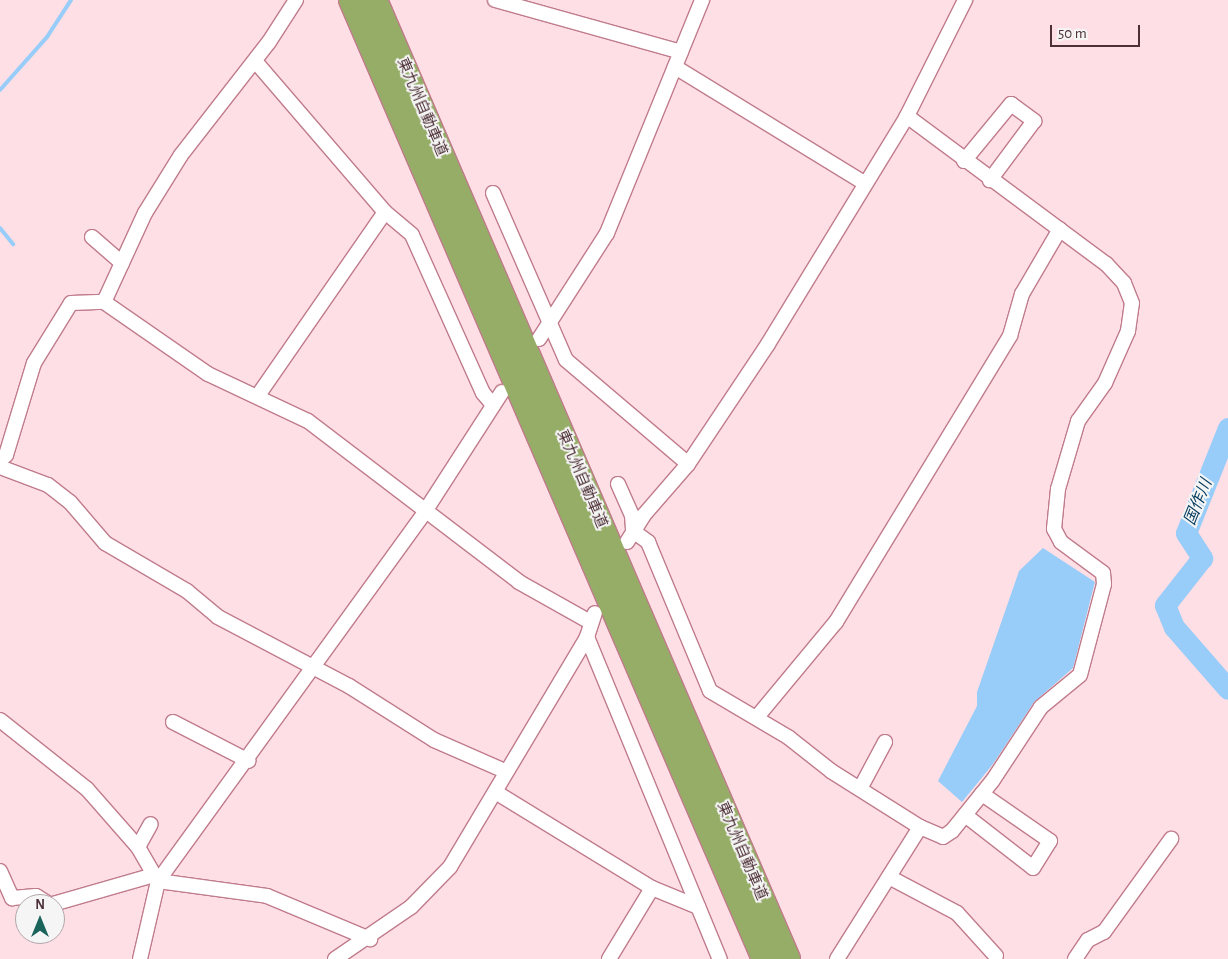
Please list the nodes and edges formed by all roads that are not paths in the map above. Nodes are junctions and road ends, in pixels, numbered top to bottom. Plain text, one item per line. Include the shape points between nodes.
1 (296, 0) edge
2 (351, 0) edge
3 (376, 0) edge
4 (495, 0) edge
5 (702, 0) edge
6 (965, 0) edge
7 (681, 52) junction
8 (255, 61) junction
9 (675, 67) junction
10 (906, 116) junction
11 (964, 162) junction
12 (990, 180) junction
13 (863, 182) junction
14 (493, 193) dead end
15 (384, 212) junction
16 (1060, 230) junction
17 (92, 237) dead end
18 (122, 263) junction
19 (104, 302) junction
20 (551, 321) junction
21 (539, 339) dead end
22 (502, 392) dead end
23 (259, 394) junction
24 (493, 405) junction
25 (0, 460) edge
26 (688, 464) junction
27 (0, 467) edge
28 (618, 484) dead end
29 (424, 513) junction
30 (630, 537) junction
31 (587, 637) junction
32 (312, 669) junction
33 (756, 717) junction
34 (0, 720) edge
35 (173, 722) dead end
36 (885, 742) dead end
37 (248, 761) junction
38 (505, 771) junction
39 (861, 787) junction
40 (497, 793) junction
41 (982, 794) junction
42 (965, 815) junction
43 (151, 824) dead end
44 (920, 827) junction
45 (1171, 839) dead end
46 (138, 847) junction
47 (0, 871) edge
48 (889, 877) junction
49 (156, 878) junction
50 (652, 888) junction
51 (15, 898) edge
52 (65, 901) edge
53 (698, 907) junction
54 (370, 939) junction
55 (996, 956) dead end
56 (140, 959) edge
57 (335, 959) edge
58 (609, 959) edge
59 (720, 959) edge
60 (764, 959) edge
61 (788, 959) edge
62 (836, 959) edge
63 (1075, 959) edge

1 - 8 street
2 - 60 highway, 東九州自動車道
3 - 61 highway, 東九州自動車道
4 - 7 street
5 - 7 street
6 - 10 street
7 - 9 street
8 - 15 street
8 - 18 street via 181,155 145,213
9 - 13 street
9 - 20 street via 607,233
10 - 11 street
10 - 13 street
11 - 12 street
11 - 12 street via 1011,104 1034,121
12 - 16 street
13 - 26 street via 768,344
14 - 20 street
15 - 23 street
15 - 24 street via 412,235 483,393
16 - 33 street via 1022,294 1010,336 836,622
16 - 41 street via 1106,264 1124,283 1132,303 1128,331 1105,383 1078,421 1058,489 1054,529 1061,542 1103,573 1104,584 1080,675 1041,707
17 - 18 street
18 - 19 street
19 - 23 street via 208,374
19 - 25 street via 71,303 34,363 6,456
20 - 21 street
20 - 26 street via 566,360
22 - 24 street
23 - 29 street via 308,421
24 - 29 street
26 - 30 street
27 - 32 street via 48,485 70,502 105,543 187,591 218,617
28 - 30 street via 632,515
29 - 31 street via 519,582 592,618
29 - 32 street
30 - 33 street via 648,542 710,691
31 - 38 street
31 - 53 street
32 - 37 street
32 - 38 street via 349,686 434,740
33 - 39 street
34 - 46 street via 87,789
35 - 37 street
36 - 39 street
37 - 49 street
38 - 40 street
39 - 44 street
40 - 50 street
40 - 54 street via 450,868 411,907
41 - 42 street
41 - 42 street via 1050,841 1033,868
42 - 44 street via 943,837
43 - 46 street
44 - 48 street
45 - 63 street via 1104,932 1088,940
46 - 49 street
47 - 51 street via 12,898
48 - 55 street via 957,912
48 - 62 street
49 - 52 street
49 - 54 street via 266,896
49 - 56 street
50 - 53 street
50 - 58 street
53 - 59 street
54 - 57 street

